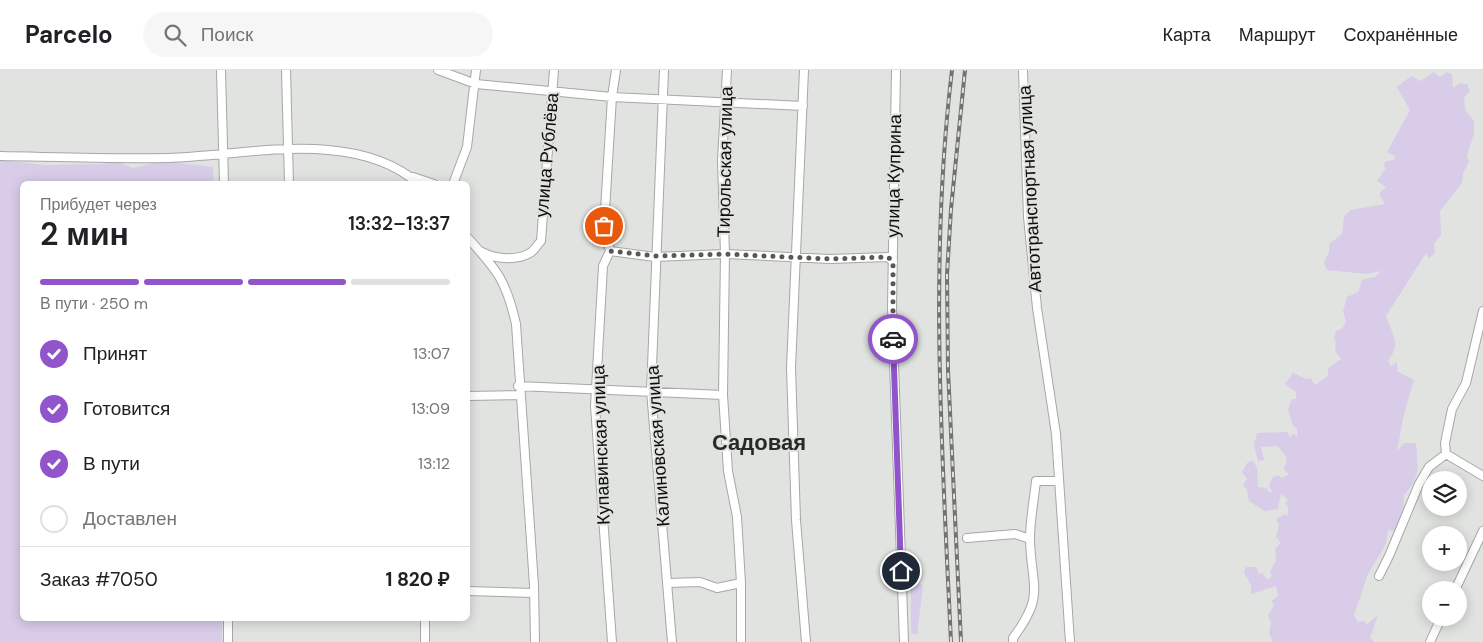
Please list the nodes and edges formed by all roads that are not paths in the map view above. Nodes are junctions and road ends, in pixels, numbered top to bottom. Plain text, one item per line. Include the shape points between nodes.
1 (221, 70) edge
2 (295, 70) edge
3 (438, 70) edge
4 (476, 70) edge
5 (554, 70) edge
6 (616, 70) edge
7 (664, 70) edge
8 (727, 70) edge
9 (804, 70) edge
10 (896, 70) edge
11 (1023, 70) edge
12 (286, 71) edge
13 (476, 84) junction
14 (552, 91) junction
15 (612, 97) junction
16 (664, 99) junction
17 (724, 102) junction
18 (803, 106) junction
19 (288, 150) junction
20 (224, 154) junction
21 (0, 156) edge
22 (411, 177) junction
23 (224, 181) edge
24 (289, 181) edge
25 (416, 181) edge
26 (424, 181) edge
27 (451, 181) edge
28 (470, 240) edge
29 (478, 250) junction
30 (610, 251) junction
31 (724, 254) junction
32 (656, 256) junction
33 (796, 258) junction
34 (893, 262) junction
35 (1483, 311) edge
36 (518, 386) junction
37 (595, 388) junction
38 (651, 391) junction
39 (519, 395) junction
40 (723, 395) junction
41 (470, 396) edge
42 (1446, 454) junction
43 (1483, 476) edge
44 (1058, 481) junction
45 (1483, 531) edge
46 (967, 538) dead end
47 (1030, 539) junction
48 (1378, 576) dead end
49 (1459, 581) edge
50 (669, 583) junction
51 (741, 583) junction
52 (470, 591) edge
53 (534, 593) junction
54 (228, 621) edge
55 (425, 621) edge
56 (1437, 626) edge
57 (228, 642) edge
58 (425, 642) edge
59 (535, 642) edge
60 (612, 642) edge
61 (672, 642) edge
62 (741, 642) edge
63 (806, 642) edge
64 (904, 642) edge
65 (1013, 642) edge
66 (1070, 642) edge
67 (1430, 642) edge

1 - 20 street
2 - 12 street
3 - 13 street
4 - 13 street
5 - 14 street, улица Рублёва
6 - 15 street
7 - 16 street, Калиновская улица
8 - 17 street, Тирольская улица
9 - 18 street
10 - 34 street, улица Куприна
11 - 44 street, Автотранспортная улица via 1028,217 1037,308 1056,434
12 - 19 street
13 - 14 street
13 - 27 street via 467,147
14 - 15 street
14 - 29 street, улица Рублёва via 540,241 531,253 519,257 490,256
15 - 16 street
15 - 30 street via 604,226
16 - 17 street
16 - 32 street, Калиновская улица
17 - 18 street
17 - 31 street, Тирольская улица
18 - 33 street
19 - 20 street
19 - 22 street via 317,149 352,154 390,166
19 - 24 street
20 - 21 street via 170,158
20 - 23 street
22 - 25 street
22 - 26 street
28 - 29 street
29 - 36 street via 499,273 512,306 516,324
30 - 32 street
30 - 37 street, Купавинская улица via 603,266
31 - 32 street
31 - 33 street
31 - 40 street, Тирольская улица
32 - 38 street, Калиновская улица
33 - 34 street via 888,257
33 - 63 street via 791,368 796,520
34 - 64 street, улица Куприна via 893,353
35 - 42 street via 1466,383 1452,409
36 - 37 street
36 - 39 street
37 - 38 street
37 - 60 street, Купавинская улица
38 - 40 street
38 - 50 street, Калиновская улица
39 - 41 street
39 - 53 street
40 - 51 street, Тирольская улица
42 - 43 street
42 - 48 street via 1429,467 1419,484
44 - 47 street via 1036,481
44 - 66 street, Автотранспортная улица
45 - 49 street
46 - 47 street via 1015,534
47 - 65 street via 1036,584 1034,602
50 - 51 street via 700,582 717,588
50 - 61 street, Калиновская улица
51 - 62 street, Тирольская улица
52 - 53 street
53 - 59 street
54 - 57 street
55 - 58 street
56 - 67 street

